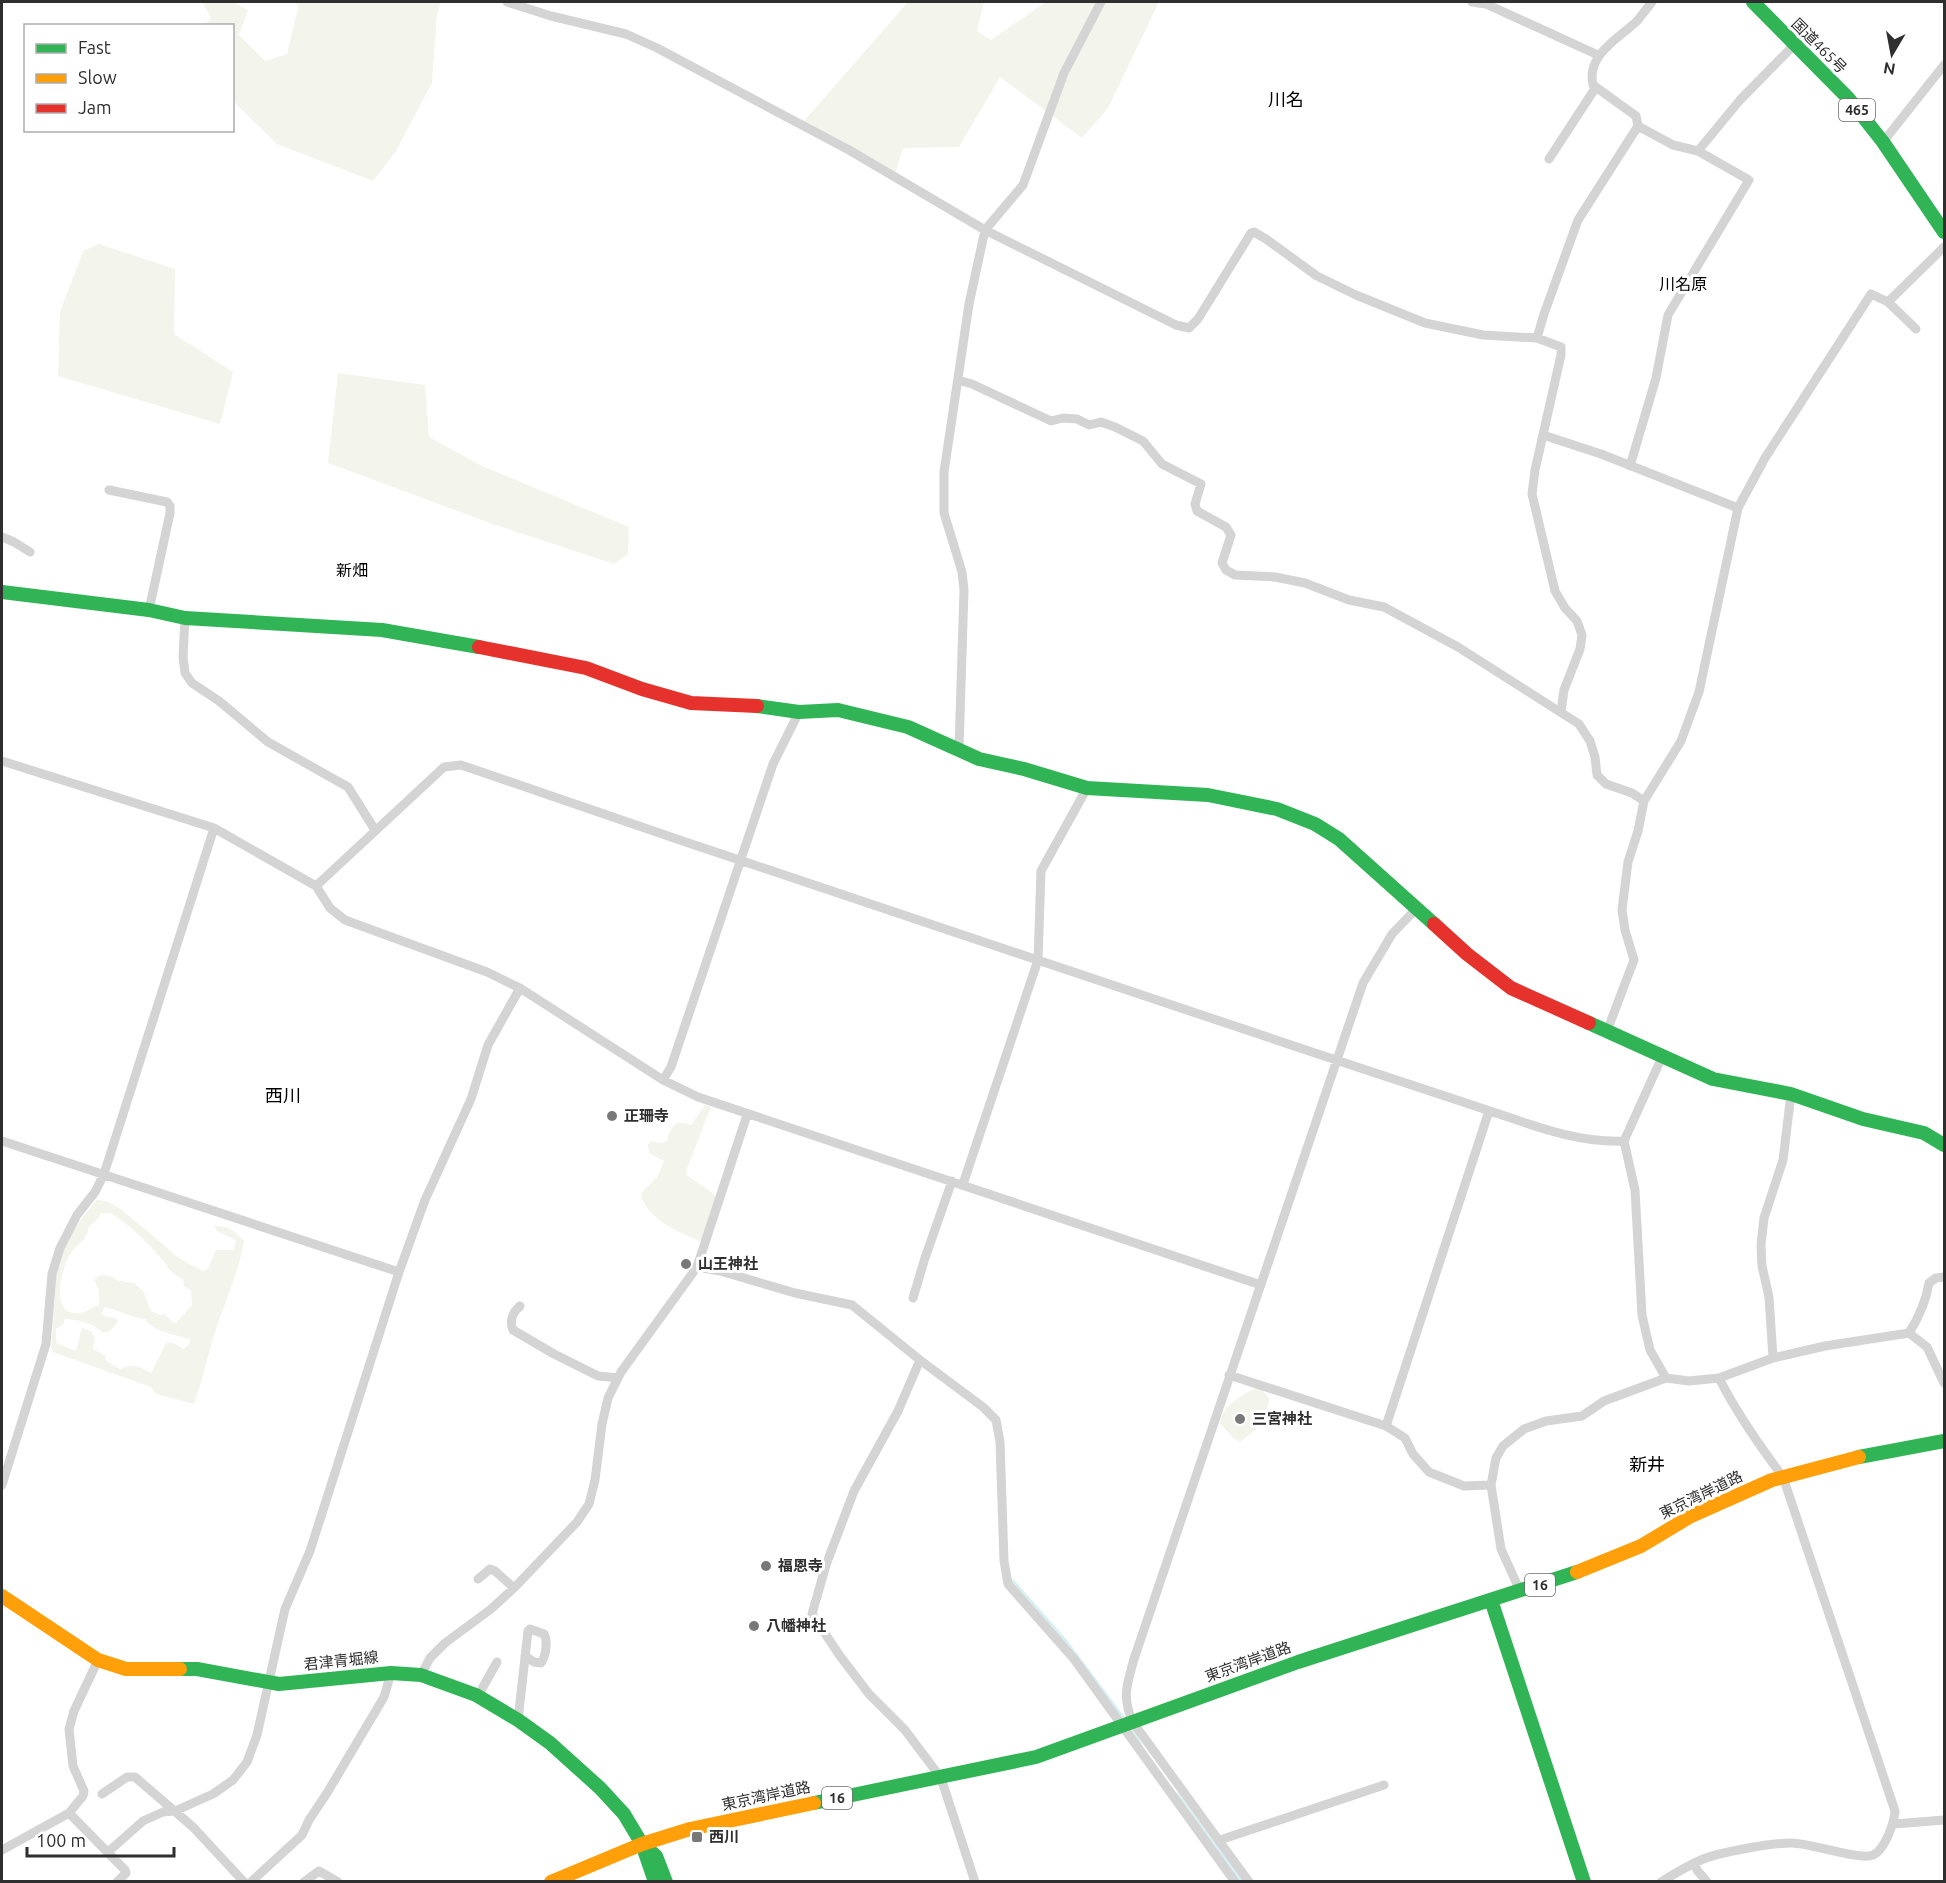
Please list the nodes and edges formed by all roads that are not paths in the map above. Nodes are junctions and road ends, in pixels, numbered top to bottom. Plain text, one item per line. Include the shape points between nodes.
1 (507, 2) edge
2 (1101, 2) edge
3 (1472, 2) edge
4 (1652, 2) edge
5 (1753, 2) edge
6 (1795, 44) junction
7 (1598, 55) junction
8 (1944, 65) edge
9 (1596, 87) junction
10 (1638, 126) junction
11 (1883, 142) junction
12 (1698, 151) junction
13 (1549, 159) dead end
14 (985, 230) junction
15 (1944, 232) edge
16 (1944, 247) edge
17 (1888, 302) junction
18 (1916, 329) dead end
19 (1537, 338) junction
20 (958, 380) junction
21 (1543, 435) junction
22 (1630, 466) junction
23 (109, 490) dead end
24 (1738, 508) junction
25 (2, 537) edge
26 (30, 552) dead end
27 (2, 592) edge
28 (149, 610) junction
29 (185, 618) junction
30 (1561, 711) junction
31 (799, 712) junction
32 (959, 749) junction
33 (2, 761) edge
34 (1087, 788) junction
35 (1644, 801) junction
36 (214, 828) junction
37 (375, 830) junction
38 (740, 861) junction
39 (316, 886) junction
40 (1416, 909) junction
41 (1038, 960) junction
42 (520, 988) junction
43 (1607, 1031) junction
44 (1662, 1057) junction
45 (1335, 1060) junction
46 (663, 1080) junction
47 (1791, 1094) junction
48 (1489, 1111) junction
49 (747, 1115) junction
50 (2, 1141) edge
51 (1624, 1141) junction
52 (1944, 1145) edge
53 (104, 1174) junction
54 (952, 1181) junction
55 (963, 1184) junction
56 (697, 1267) junction
57 (399, 1272) junction
58 (1944, 1277) edge
59 (1261, 1285) junction
60 (913, 1298) dead end
61 (520, 1306) dead end
62 (1909, 1333) junction
63 (1773, 1358) junction
64 (920, 1360) junction
65 (1229, 1375) junction
66 (618, 1378) junction
67 (1666, 1378) junction
68 (1719, 1378) junction
69 (1944, 1383) edge
70 (1386, 1426) junction
71 (1944, 1441) edge
72 (1783, 1477) junction
73 (2, 1485) edge
74 (1491, 1485) junction
75 (478, 1579) dead end
76 (514, 1588) junction
77 (1520, 1591) junction
78 (2, 1596) edge
79 (1491, 1600) junction
80 (525, 1656) dead end
81 (98, 1660) junction
82 (391, 1672) junction
83 (503, 1673) dead end
84 (421, 1675) junction
85 (268, 1683) junction
86 (478, 1696) junction
87 (518, 1720) junction
88 (1127, 1723) junction
89 (941, 1778) junction
90 (1384, 1785) dead end
91 (102, 1794) dead end
92 (175, 1811) junction
93 (69, 1813) junction
94 (1944, 1820) edge
95 (1894, 1824) junction
96 (1220, 1840) junction
97 (642, 1844) junction
98 (2, 1850) edge
99 (108, 1852) junction
100 (1695, 1863) junction
101 (118, 1881) edge
102 (244, 1881) edge
103 (251, 1881) edge
104 (304, 1881) edge
105 (338, 1881) edge
106 (551, 1881) edge
107 (655, 1881) edge
108 (666, 1881) edge
109 (975, 1881) edge
110 (1235, 1881) edge
111 (1249, 1881) edge
112 (1584, 1881) edge
113 (1661, 1881) edge
114 (1707, 1881) edge

1 - 14 street via 626,34 657,48 849,150
2 - 14 street via 1064,73 1023,185
3 - 7 street via 1486,4
4 - 7 street
5 - 6 main road, 国道465号 / 465
6 - 11 main road, 国道465号 / 465 via 1849,99
6 - 12 street via 1740,100
7 - 9 street via 1590,75
8 - 11 street
9 - 10 street via 1636,116
9 - 13 street
10 - 12 street via 1673,145
10 - 19 street via 1578,220
11 - 15 main road, 国道465号 / 465
12 - 22 street via 1749,180 1668,315 1656,378
14 - 19 street via 1189,328 1254,232 1317,276 1425,323 1483,335
14 - 20 street
16 - 17 street
17 - 18 street
17 - 24 street via 1871,294 1771,449
19 - 21 street via 1561,346
20 - 30 street via 1051,421 1077,419 1089,425 1101,422 1143,441 1162,464 1201,484 1195,504 1197,511 1226,527 1231,535 1222,563 1235,575 1305,583 1349,600 1384,607 1482,661
20 - 32 street via 944,472 944,513 964,590
21 - 22 street
21 - 30 street via 1532,494 1555,591 1582,635
22 - 24 street
23 - 28 street via 167,502 170,506
24 - 35 street via 1699,692 1681,741
25 - 26 street
27 - 28 main road
28 - 29 main road
29 - 31 main road via 382,630 586,668 691,703
29 - 37 street via 183,657 185,673 192,683 268,742 348,787
30 - 35 street via 1579,724 1590,741 1597,775 1606,784
31 - 32 main road via 838,710 867,716
31 - 38 street via 773,764
32 - 34 main road via 978,759
33 - 36 street
34 - 40 main road via 1208,795 1277,809 1315,824 1339,839
34 - 41 street via 1041,871
35 - 43 street via 1628,862 1622,910 1634,960
36 - 39 street
36 - 53 street
37 - 38 street via 444,766 461,765
37 - 39 street
38 - 41 street
38 - 46 street via 671,1067
39 - 42 street via 330,908 345,920 477,968
40 - 43 main road via 1511,988
40 - 45 street via 1392,934 1363,983
41 - 45 street
41 - 55 street
42 - 46 street
42 - 57 street via 488,1045 471,1099 425,1200
43 - 44 main road
44 - 47 main road via 1713,1079
44 - 51 street
45 - 48 street
45 - 59 street
46 - 49 street
47 - 52 main road via 1863,1119 1924,1133
47 - 63 street via 1783,1160 1764,1218 1761,1245
48 - 51 street via 1569,1136 1601,1142
48 - 70 street
49 - 54 street
49 - 56 street
50 - 53 street
51 - 67 street via 1635,1190 1642,1315 1650,1350
53 - 57 street
53 - 73 street via 60,1248 52,1274 46,1344
54 - 55 street
54 - 60 street
55 - 59 street
56 - 64 street via 852,1305
56 - 66 street
57 - 85 street via 310,1551 285,1609
58 - 62 street via 1929,1283 1926,1299
59 - 65 street
61 - 66 street via 513,1316 513,1330 598,1376
62 - 63 street
62 - 69 street via 1928,1347
63 - 68 street
64 - 88 street via 996,1420 1008,1584
64 - 89 street via 898,1411 854,1491 812,1614 869,1694 904,1730
65 - 70 street
65 - 88 street via 1134,1659 1126,1691
66 - 76 street via 606,1407 589,1504 578,1522
67 - 68 street
67 - 74 street via 1604,1401 1582,1416 1546,1421 1524,1430 1503,1446 1496,1458
68 - 72 street via 1750,1433
70 - 74 street via 1405,1438 1413,1454 1430,1472 1464,1486
71 - 72 main road, 東京湾岸道路 / 16 via 1843,1460
72 - 77 main road, 東京湾岸道路 / 16 via 1702,1511 1616,1558
72 - 95 street via 1895,1811
74 - 77 street via 1501,1550
75 - 76 street via 490,1569
76 - 84 street via 445,1643
77 - 79 main road, 東京湾岸道路 / 16
78 - 81 main road, 君津青堀線
79 - 88 main road, 東京湾岸道路 / 16 via 1298,1662
79 - 112 main road
80 - 87 street
81 - 85 main road, 君津青堀線 via 126,1669 197,1669
81 - 93 street via 69,1729 73,1766 84,1791
82 - 84 main road, 君津青堀線
82 - 85 main road, 君津青堀線
82 - 103 street via 380,1705 302,1835
83 - 86 street via 495,1665
84 - 86 main road, 君津青堀線
85 - 92 street via 258,1735 247,1762 233,1780 213,1794
86 - 87 main road, 君津青堀線
87 - 97 main road, 君津青堀線 via 600,1788 624,1814
88 - 89 main road, 東京湾岸道路 / 16 via 1036,1757
88 - 96 street
88 - 110 street
89 - 97 main road, 東京湾岸道路 / 16 via 702,1827
89 - 109 street
90 - 96 street
91 - 92 street via 131,1776
92 - 99 street via 143,1821
92 - 102 street
93 - 98 street
93 - 99 street
94 - 95 street
95 - 100 street via 1873,1856 1860,1857 1792,1843 1737,1851
96 - 111 street
97 - 106 main road, 東京湾岸道路 / 16
97 - 107 main road
97 - 108 main road via 656,1856
99 - 101 street via 126,1873
100 - 113 street
100 - 114 street
104 - 105 street via 319,1871

